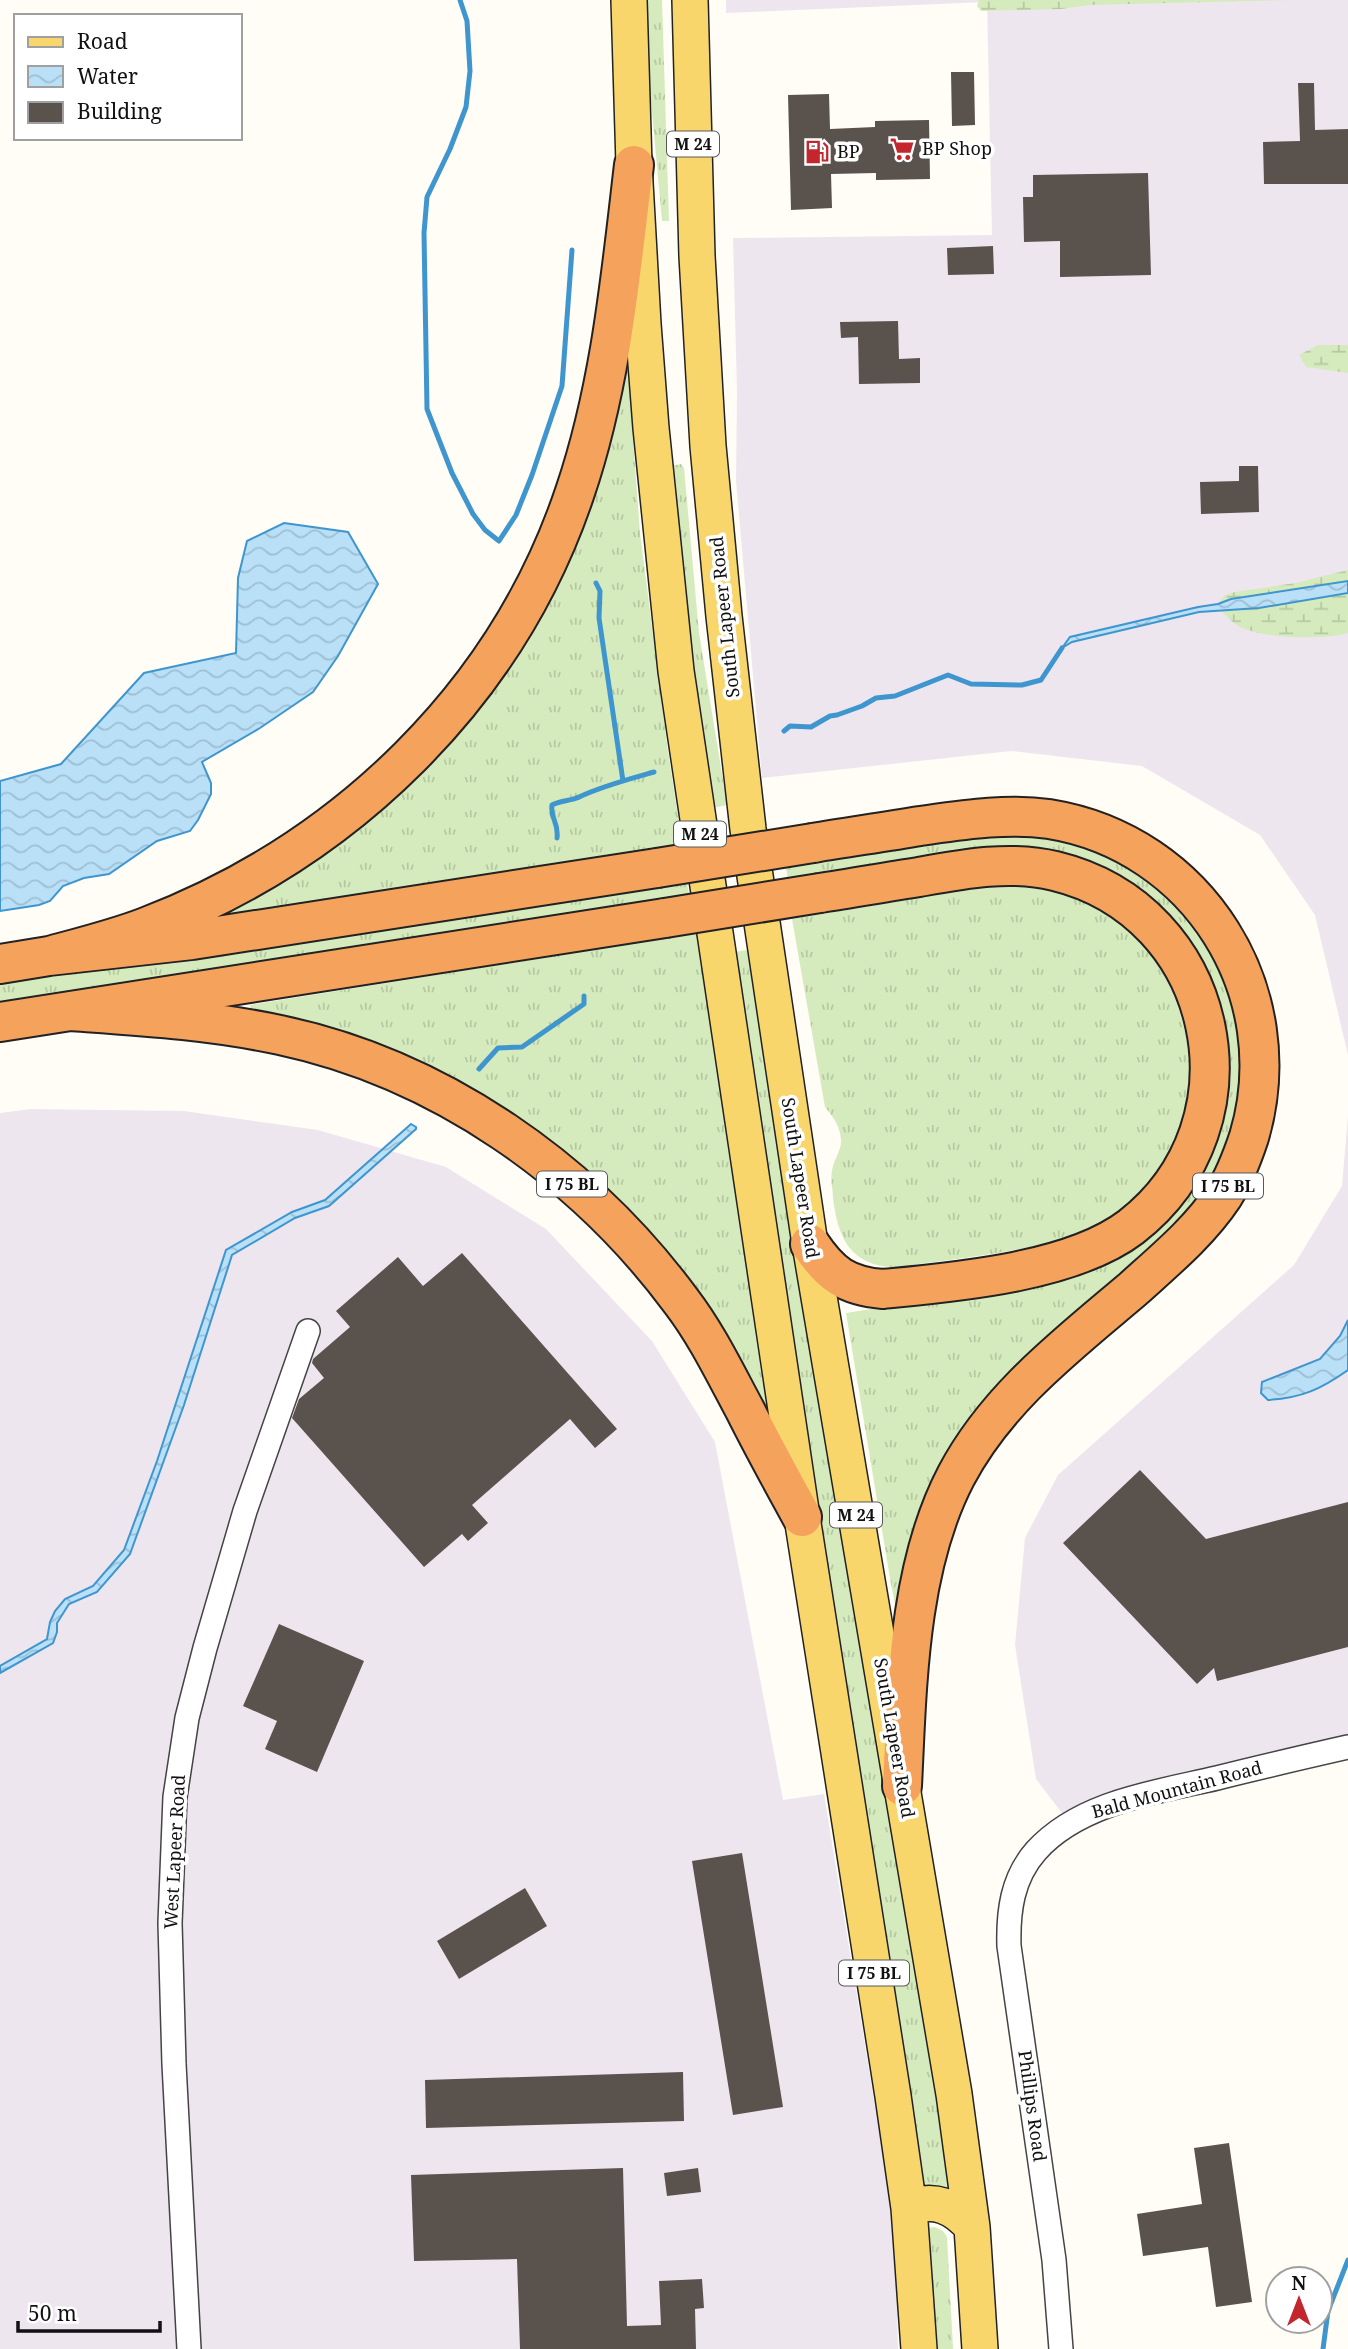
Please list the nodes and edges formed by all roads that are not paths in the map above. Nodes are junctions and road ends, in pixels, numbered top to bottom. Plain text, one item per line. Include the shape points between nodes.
1 (629, 0) edge
2 (690, 0) edge
3 (634, 165) junction
4 (651, 428) junction
5 (708, 446) junction
6 (49, 956) junction
7 (0, 964) edge
8 (70, 1011) junction
9 (0, 1022) edge
10 (810, 1244) junction
11 (308, 1331) dead end
12 (802, 1517) junction
13 (1348, 1747) edge
14 (902, 1786) junction
15 (1024, 1867) joint
16 (909, 2208) junction
17 (972, 2227) junction
18 (189, 2349) edge
19 (919, 2349) edge
20 (980, 2349) edge
21 (1061, 2349) edge

1 - 3 main road, M 24
2 - 5 main road, South Lapeer Road / M 24
3 - 4 main road, M 24
3 - 6 highway via 608,358 576,491 523,609 467,695 401,768 348,814 286,856 245,881 156,922
4 - 5 main road via 667,445
4 - 12 main road, M 24 via 676,671
5 - 10 main road, South Lapeer Road / M 24 via 748,829
6 - 7 highway, I 75 BL
6 - 14 highway, I 75 BL, bridge via 192,940 985,817 1076,825 1131,846 1174,878 1225,937 1250,993 1259,1050 1258,1095 1243,1156 1209,1215 1174,1253 1021,1387 983,1433 955,1478 933,1532 919,1599 907,1692
8 - 9 highway, I 75 BL
8 - 10 highway, bridge via 988,867 1042,869 1085,880 1112,893 1162,934 1180,959 1202,1009 1209,1089 1187,1162 1150,1211 1088,1251 1031,1268 883,1289 863,1288 838,1276
8 - 12 highway, I 75 BL via 204,1021 321,1046 431,1089 520,1143 593,1202 682,1302 724,1370
10 - 14 main road, South Lapeer Road / M 24
11 - 18 street, West Lapeer Road via 245,1511 205,1648 187,1718 175,1797 170,1923
12 - 16 main road, I 75 BL
13 - 15 street, Bald Mountain Road via 1098,1810 1049,1838
14 - 17 main road, South Lapeer Road / I 75 BL
15 - 21 street, Phillips Road via 1012,1897 1009,1946 1054,2260
16 - 17 main road via 940,2204
16 - 19 main road, I 75 BL
17 - 20 main road, South Lapeer Road / I 75 BL

